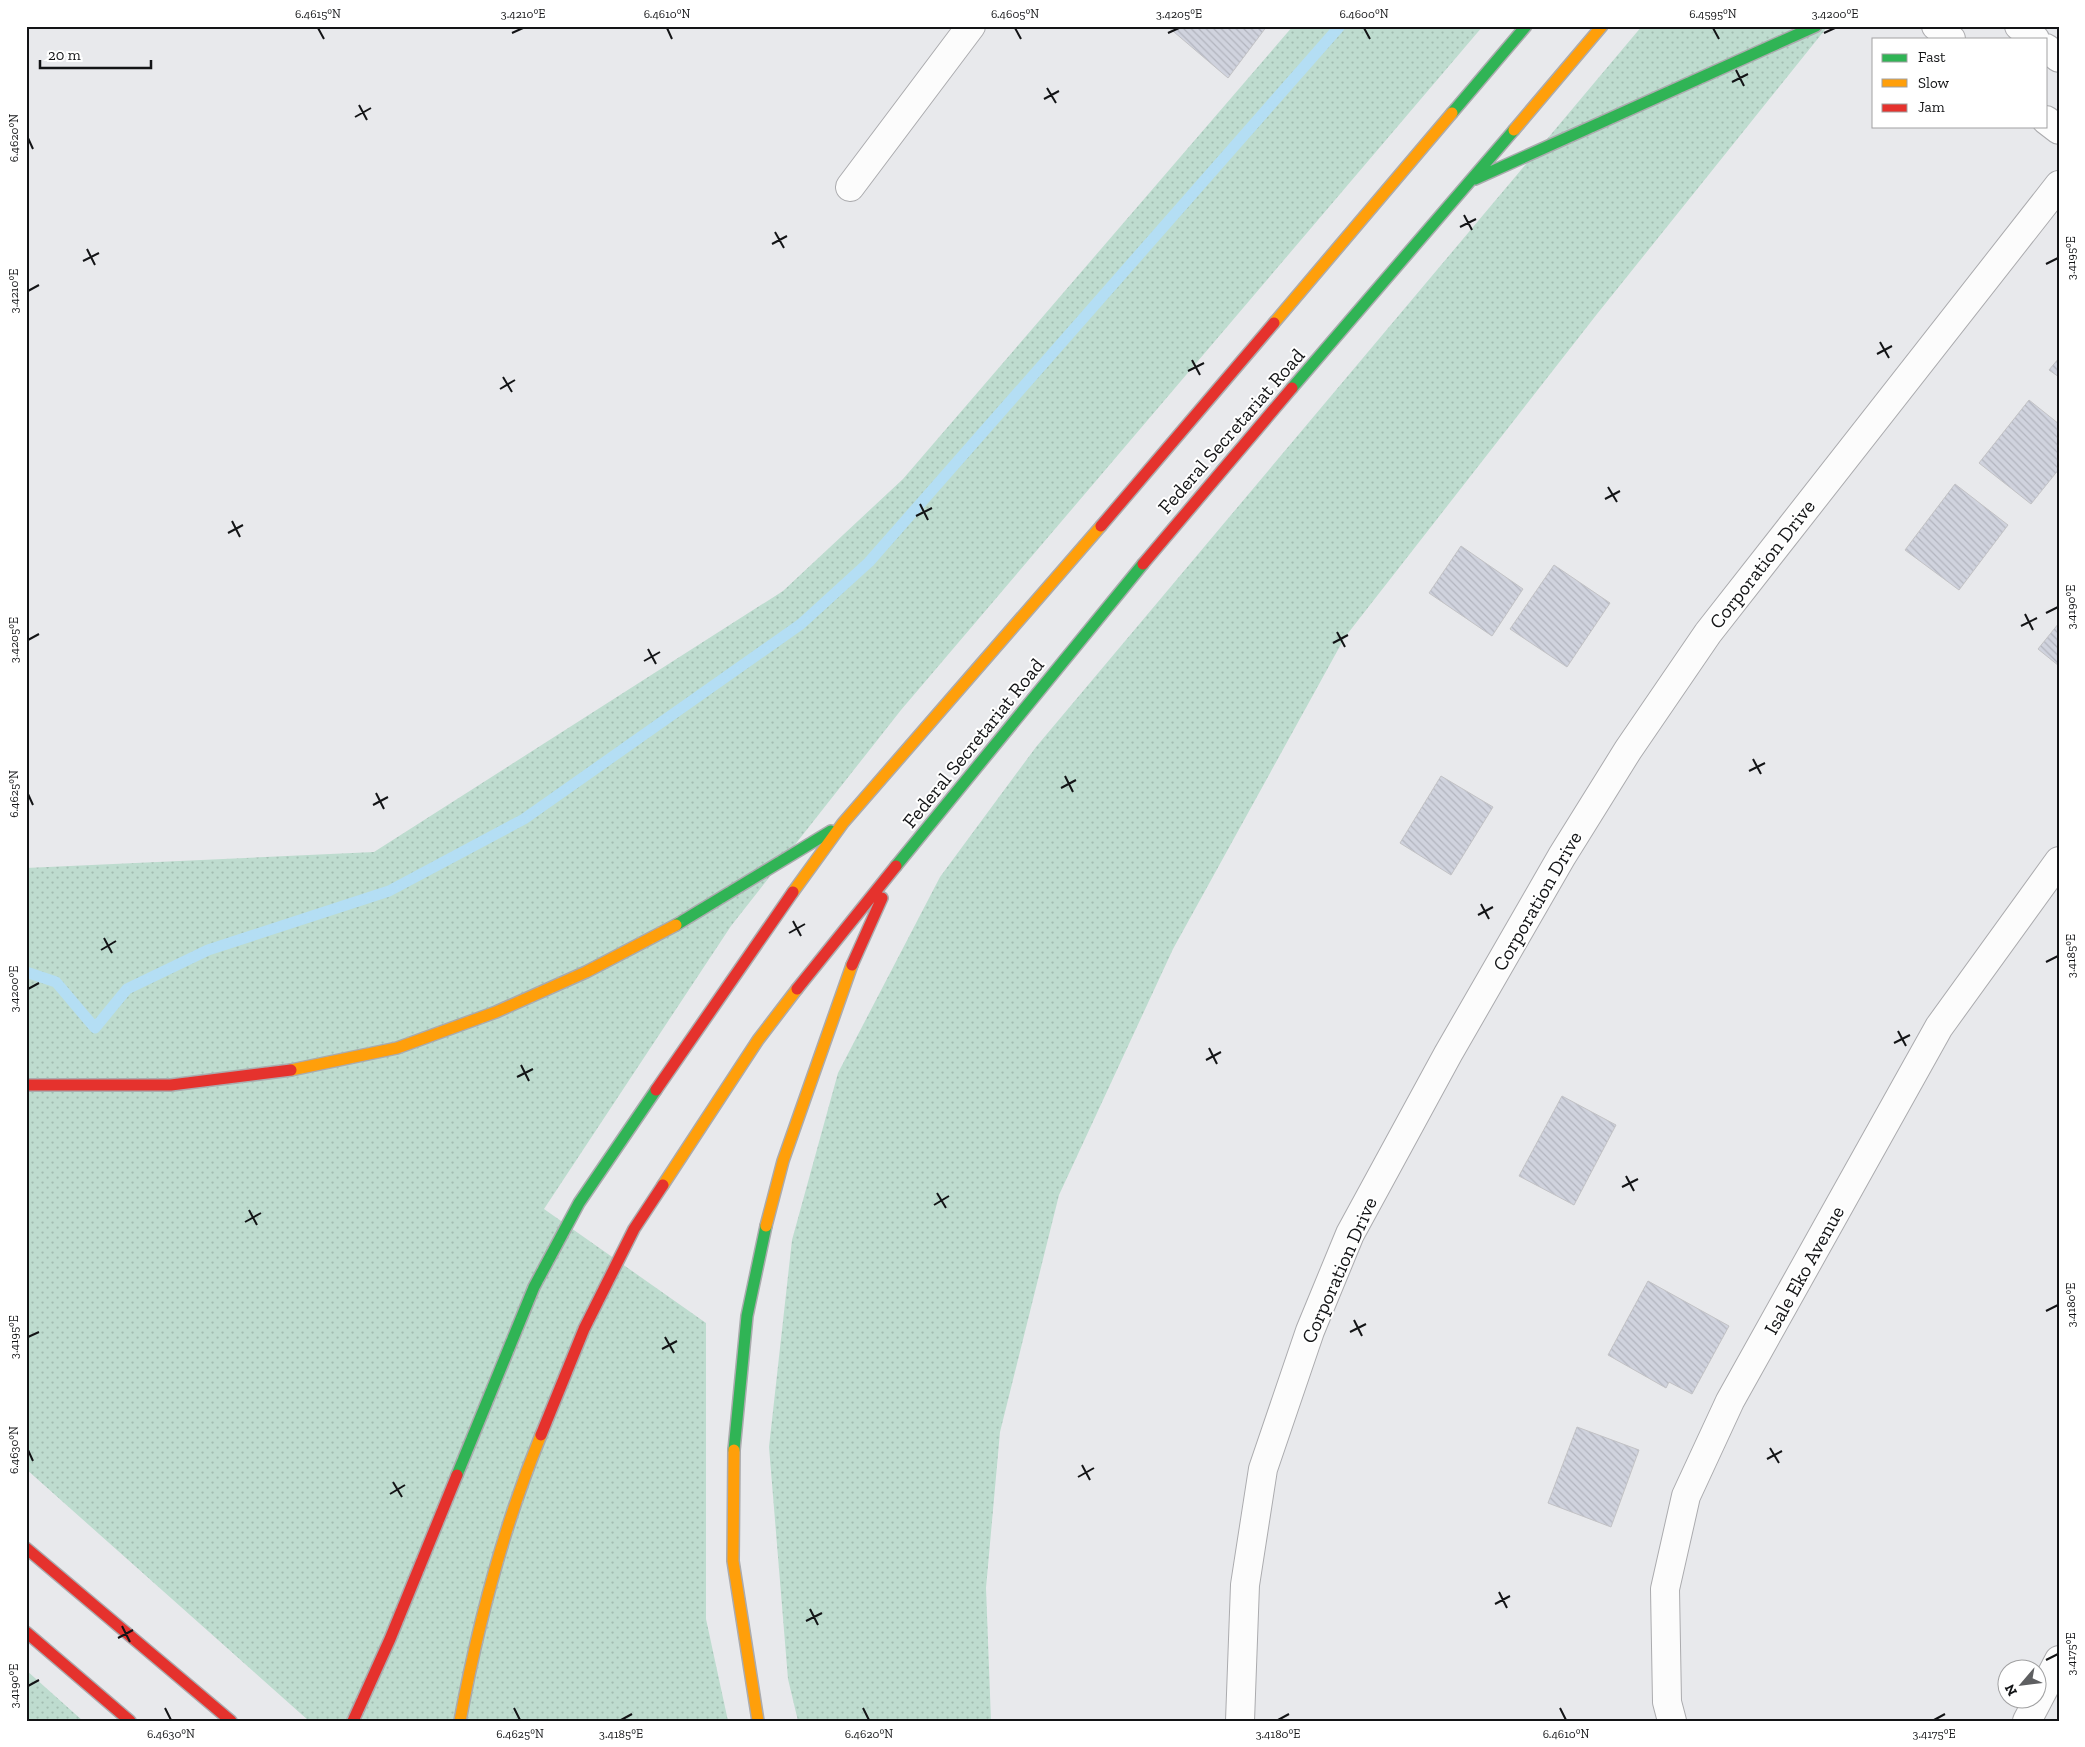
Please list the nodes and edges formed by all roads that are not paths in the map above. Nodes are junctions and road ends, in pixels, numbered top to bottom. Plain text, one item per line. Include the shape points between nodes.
1 (971, 26) edge
2 (1526, 26) edge
3 (1602, 26) edge
4 (1816, 26) edge
5 (1936, 26) edge
6 (2019, 26) edge
7 (1949, 38) edge
8 (2034, 38) edge
9 (2048, 50) edge
10 (2059, 58) edge
11 (2048, 122) edge
12 (2059, 130) edge
13 (1469, 182) junction
14 (2059, 185) edge
15 (850, 187) dead end
16 (844, 823) junction
17 (2059, 861) edge
18 (896, 866) junction
19 (26, 1085) edge
20 (26, 1548) edge
21 (26, 1632) edge
22 (2055, 1676) edge
23 (87, 1685) junction
24 (112, 1721) edge
25 (130, 1721) edge
26 (231, 1721) edge
27 (353, 1721) edge
28 (460, 1721) edge
29 (758, 1721) edge
30 (1240, 1721) edge
31 (1672, 1721) edge
32 (2027, 1721) edge

1 - 15 street
2 - 16 main road, Federal Secretariat Road via 1122,502
3 - 13 main road, Federal Secretariat Road
4 - 13 main road
5 - 7 street
6 - 8 street
9 - 10 street
11 - 12 street
13 - 18 main road, Federal Secretariat Road via 1160,543
14 - 30 street, Corporation Drive via 1708,633 1628,750 1562,856 1350,1234 1310,1331 1263,1468 1245,1585
16 - 19 main road via 665,932 586,972 496,1012 397,1048 282,1072 170,1085
16 - 27 main road via 769,926 579,1203 534,1287 390,1639
17 - 31 street, Isale Eko Avenue via 1939,1027 1730,1401 1686,1496 1665,1589 1667,1702
18 - 28 main road, Federal Secretariat Road via 758,1040 634,1229 584,1329 498,1552
18 - 29 main road via 846,978 783,1161 747,1316 733,1464 733,1561
20 - 26 main road
21 - 23 main road
22 - 32 street
23 - 24 main road
23 - 25 main road

